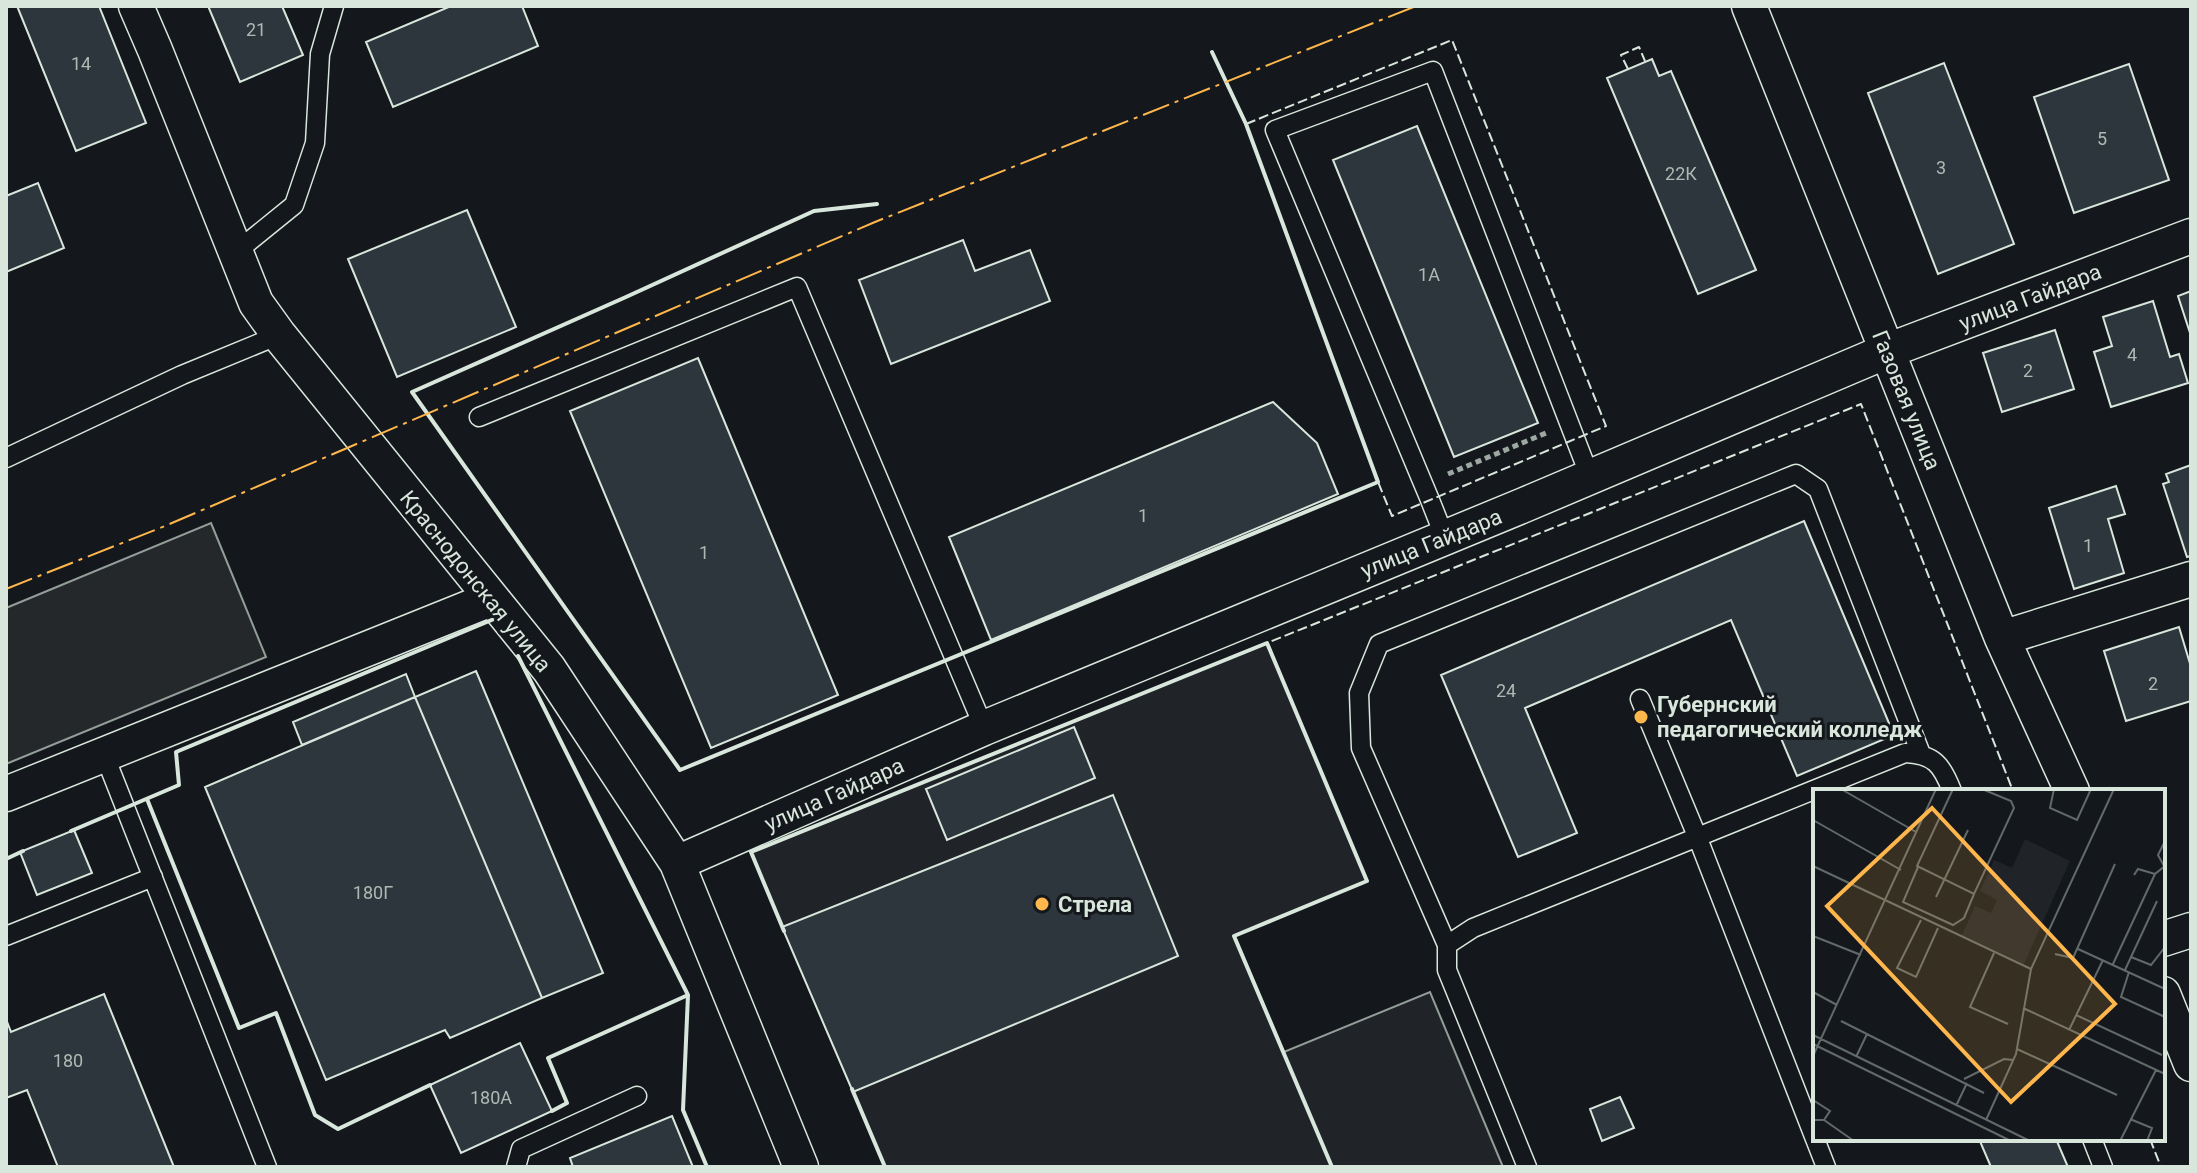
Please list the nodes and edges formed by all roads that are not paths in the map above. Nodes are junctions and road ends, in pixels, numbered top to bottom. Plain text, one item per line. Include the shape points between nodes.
1 (136, 6) edge
2 (334, 6) edge
3 (1749, 6) edge
4 (2191, 236) edge
5 (236, 252) junction
6 (279, 335) junction
7 (1887, 351) junction
8 (479, 417) dead end
9 (6, 458) edge
10 (1590, 477) junction
11 (1445, 538) junction
12 (2191, 579) edge
13 (491, 599) junction
14 (2002, 638) junction
15 (1640, 699) dead end
16 (984, 728) junction
17 (104, 754) junction
18 (1921, 754) junction
19 (1815, 789) edge
20 (1951, 789) edge
21 (2071, 789) edge
22 (1813, 790) edge
23 (6, 794) edge
24 (1697, 836) junction
25 (677, 863) junction
26 (153, 877) junction
27 (2191, 930) edge
28 (6, 936) edge
29 (2165, 938) edge
30 (1447, 945) junction
31 (2165, 999) edge
32 (2191, 1064) edge
33 (637, 1096) dead end
34 (1813, 1134) edge
35 (1816, 1141) edge
36 (2093, 1141) edge
37 (267, 1167) edge
38 (516, 1167) edge
39 (801, 1167) edge
40 (1527, 1167) edge
41 (1826, 1167) edge
42 (2103, 1167) edge

1 - 5 street, Краснодонская улица
2 - 5 lane via 320,54 315,143 294,205
3 - 7 street, Газовая улица
4 - 7 street, улица Гайдара
5 - 6 street, Краснодонская улица via 256,303
6 - 9 lane
6 - 13 street, Краснодонская улица
7 - 10 street, улица Гайдара
7 - 14 street, Газовая улица
8 - 16 lane via 797,287
10 - 11 street, улица Гайдара
10 - 11 lane via 1433,71 1275,130
11 - 16 street, улица Гайдара
12 - 14 street
13 - 17 street
13 - 25 street, Краснодонская улица via 549,669
14 - 21 street, Газовая улица
15 - 24 lane
16 - 25 street, улица Гайдара
17 - 23 street
17 - 26 lane
18 - 19 lane via 1905,753
18 - 20 lane via 1934,761
18 - 30 lane via 1818,489 1796,474 1781,480 1379,644 1359,693 1361,748
22 - 24 lane
24 - 30 lane via 1473,928
24 - 34 lane
25 - 39 street, Краснодонская улица
26 - 28 lane
26 - 37 lane
27 - 29 street
30 - 40 lane via 1447,970
31 - 32 street
33 - 38 lane via 521,1149
35 - 41 lane
36 - 42 lane

